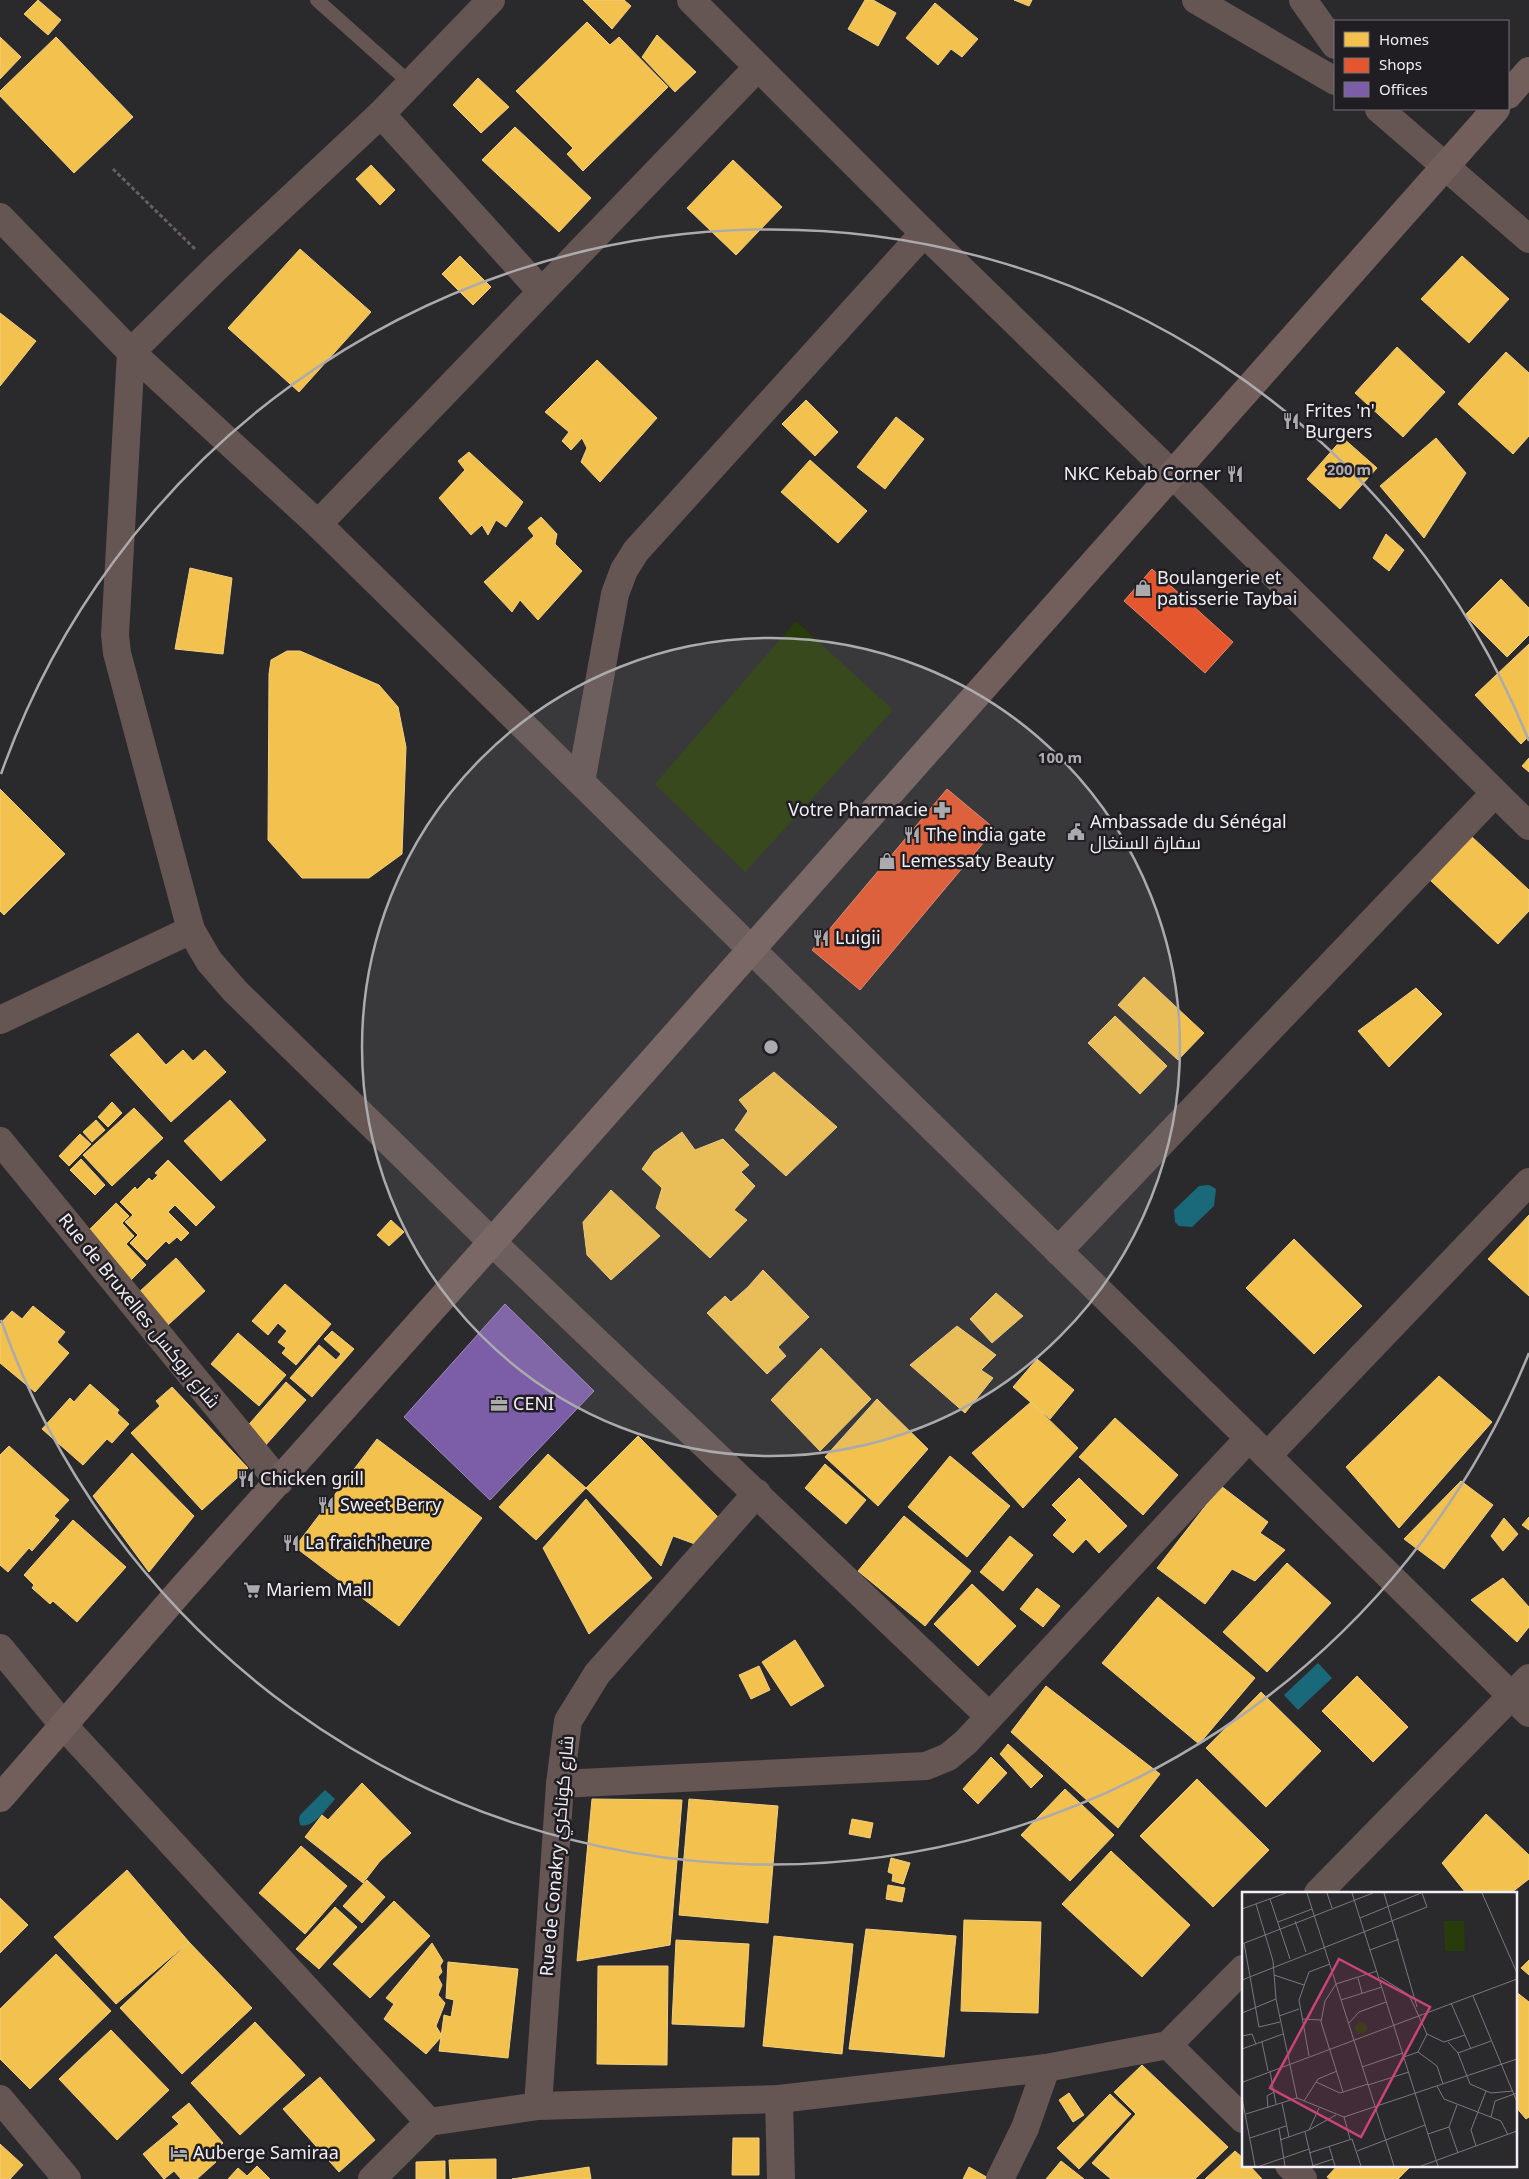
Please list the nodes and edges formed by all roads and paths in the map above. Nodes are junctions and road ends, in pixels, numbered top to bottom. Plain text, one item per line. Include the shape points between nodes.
1 (317, 0) edge
2 (491, 0) edge
3 (691, 0) edge
4 (1196, 0) edge
5 (1303, 0) edge
6 (1334, 43) edge
7 (758, 66) junction
8 (1529, 71) edge
9 (1334, 79) edge
10 (410, 83) junction
11 (1509, 94) edge
12 (1380, 110) edge
13 (1495, 110) edge
14 (381, 114) junction
15 (1445, 166) junction
16 (113, 169) dead end
17 (0, 217) edge
18 (924, 234) junction
19 (1529, 239) edge
20 (216, 268) junction
21 (541, 291) junction
22 (131, 352) junction
23 (1172, 474) junction
24 (318, 524) junction
25 (580, 782) junction
26 (1495, 793) junction
27 (1529, 826) edge
28 (191, 930) junction
29 (751, 949) junction
30 (0, 1020) edge
31 (0, 1141) edge
32 (1529, 1182) edge
33 (492, 1242) junction
34 (1058, 1251) junction
35 (1258, 1447) junction
36 (278, 1482) junction
37 (757, 1493) junction
38 (0, 1648) edge
39 (1523, 1696) edge
40 (989, 1716) junction
41 (64, 1726) junction
42 (560, 1784) junction
43 (0, 1798) edge
44 (1319, 1892) edge
45 (1242, 1970) edge
46 (1168, 2045) junction
47 (1046, 2068) junction
48 (0, 2099) edge
49 (779, 2099) junction
50 (538, 2106) junction
51 (1242, 2118) edge
52 (429, 2122) junction
53 (1290, 2166) edge
54 (67, 2179) edge
55 (372, 2179) edge
56 (781, 2179) edge
57 (1000, 2179) edge
58 (1303, 2179) edge

1 - 10 lane
2 - 10 street
3 - 7 street
4 - 9 street
5 - 6 street
7 - 18 street
7 - 21 street
8 - 11 main road
10 - 14 street
12 - 15 street
13 - 15 main road
14 - 20 street
14 - 21 street
15 - 19 street
15 - 23 main road
16 - 20 path
17 - 22 street
18 - 23 street
18 - 25 street via 636,551 624,570 616,594
20 - 22 street
21 - 24 street
22 - 24 street
22 - 28 street via 115,635 117,653
23 - 26 street
23 - 29 main road
24 - 25 street
25 - 29 street
26 - 27 street
26 - 34 street
28 - 30 street
28 - 33 street via 209,961 235,991
29 - 33 main road
29 - 34 street
31 - 36 street, Rue de Bruxelles شارع بروكسل
32 - 35 street
33 - 36 main road
33 - 37 street
34 - 35 street
35 - 39 street
35 - 40 street
36 - 41 main road
37 - 40 street
37 - 42 street, Rue de Conakry شارع كوناكري via 597,1674 568,1721
38 - 41 street
39 - 44 street
40 - 42 street via 948,1757 926,1766
41 - 43 main road
41 - 52 street
42 - 50 street, Rue de Conakry شارع كوناكري
45 - 46 street
46 - 47 street
46 - 51 street
47 - 49 street
47 - 57 street via 1025,2128
48 - 54 street
49 - 50 street
49 - 56 street
50 - 52 street
52 - 55 street
53 - 58 street

